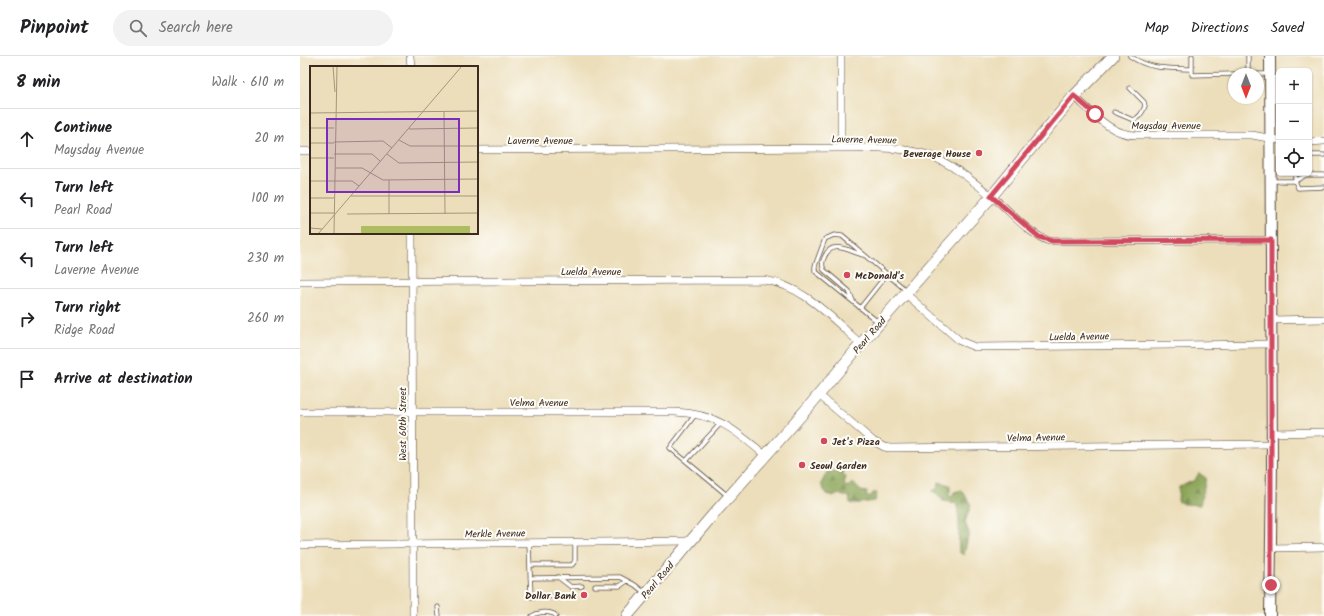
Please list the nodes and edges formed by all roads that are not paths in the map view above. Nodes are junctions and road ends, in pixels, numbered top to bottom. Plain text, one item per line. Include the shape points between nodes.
1 (410, 56) edge
2 (841, 56) edge
3 (1113, 56) edge
4 (1130, 56) edge
5 (1192, 56) edge
6 (1248, 56) edge
7 (1270, 56) edge
8 (411, 66) edge
9 (1248, 68) edge
10 (1192, 69) junction
11 (1228, 74) edge
12 (1264, 74) edge
13 (1270, 74) junction
14 (1130, 88) dead end
15 (1074, 96) junction
16 (1114, 112) dead end
17 (1275, 140) edge
18 (1324, 141) edge
19 (1312, 142) edge
20 (841, 148) junction
21 (478, 150) edge
22 (1312, 155) edge
23 (1324, 155) edge
24 (1324, 175) edge
25 (1295, 176) edge
26 (1270, 181) junction
27 (1295, 181) junction
28 (1324, 187) edge
29 (991, 196) junction
30 (412, 234) edge
31 (1271, 240) junction
32 (866, 256) junction
33 (887, 274) junction
34 (300, 282) edge
35 (412, 282) junction
36 (907, 292) junction
37 (854, 303) junction
38 (860, 308) junction
39 (1324, 319) edge
40 (1271, 320) junction
41 (880, 323) junction
42 (861, 344) junction
43 (1271, 344) junction
44 (819, 395) junction
45 (300, 412) edge
46 (413, 412) junction
47 (696, 414) junction
48 (722, 422) junction
49 (1324, 432) edge
50 (1272, 433) junction
51 (1272, 444) junction
52 (765, 456) junction
53 (686, 461) junction
54 (728, 496) junction
55 (690, 541) junction
56 (575, 542) junction
57 (529, 543) junction
58 (412, 544) junction
59 (300, 545) edge
60 (1324, 547) edge
61 (1271, 548) junction
62 (530, 565) junction
63 (530, 578) junction
64 (558, 578) junction
65 (627, 581) junction
66 (582, 586) dead end
67 (595, 586) dead end
68 (646, 594) junction
69 (552, 596) dead end
70 (438, 608) dead end
71 (413, 616) edge
72 (439, 616) edge
73 (532, 616) edge
74 (556, 616) edge
75 (628, 616) edge
76 (1270, 616) edge

1 - 8 street
2 - 20 street
3 - 15 main road, Pearl Road
4 - 10 lane via 1150,66
5 - 10 lane
6 - 9 lane
7 - 13 main road
10 - 11 lane via 1192,75
12 - 13 lane
13 - 17 main road
14 - 16 lane via 1144,102 1144,109 1133,120
15 - 17 street, Maysday Avenue via 1108,126 1124,134 1252,135
15 - 29 main road, Pearl Road
17 - 26 main road
18 - 19 street
20 - 21 street, Laverne Avenue
20 - 29 street, Laverne Avenue via 888,148 927,155 950,166
22 - 23 lane
24 - 27 lane via 1306,176
25 - 27 lane
26 - 27 lane
26 - 31 main road
27 - 28 lane via 1298,188
29 - 31 street, Laverne Avenue via 1039,237 1052,241
29 - 36 main road, Pearl Road
30 - 35 street, West 60th Street
31 - 40 main road
32 - 33 lane
32 - 37 lane via 835,247 829,249 823,261 824,270 849,291
32 - 37 lane via 842,236 834,235 825,239 815,266 815,271
33 - 36 lane
33 - 38 lane
34 - 35 street, Luelda Avenue
35 - 42 street, Luelda Avenue via 768,280 799,292
35 - 46 street, West 60th Street
36 - 41 main road, Pearl Road
36 - 43 street, Luelda Avenue via 960,341 975,347
37 - 38 lane
38 - 41 lane
39 - 40 street
40 - 43 main road
41 - 42 main road, Pearl Road
42 - 44 main road, Pearl Road
43 - 50 main road
44 - 51 street, Velma Avenue via 873,441 890,448
44 - 52 main road, Pearl Road
45 - 46 street, Velma Avenue
46 - 47 street, Velma Avenue
46 - 58 street, West 60th Street
47 - 48 street, Velma Avenue
47 - 53 lane via 670,448
48 - 52 street, Velma Avenue
48 - 53 lane
49 - 50 street
50 - 51 main road
51 - 61 main road
52 - 54 main road, Pearl Road
53 - 54 lane
54 - 55 main road, Pearl Road
55 - 56 street, Merkle Avenue
55 - 68 main road, Pearl Road
56 - 57 street, Merkle Avenue
56 - 62 lane via 575,561 572,565
57 - 58 street, Merkle Avenue
57 - 62 lane
58 - 59 street, Merkle Avenue
58 - 71 street, West 60th Street
60 - 61 street
61 - 76 main road
62 - 63 lane
63 - 64 lane
63 - 69 lane via 531,597
64 - 65 lane via 620,577
64 - 66 lane via 571,587
65 - 67 lane via 620,586
65 - 68 lane
68 - 75 main road, Pearl Road
70 - 72 lane
73 - 74 lane via 550,612

